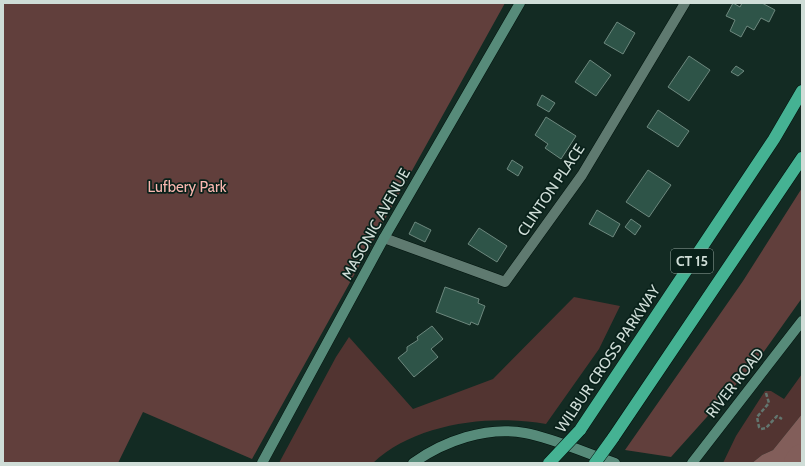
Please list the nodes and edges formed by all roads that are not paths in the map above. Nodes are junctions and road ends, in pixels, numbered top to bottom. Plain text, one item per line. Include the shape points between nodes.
1 (520, 3) edge
2 (685, 3) edge
3 (802, 91) edge
4 (802, 158) edge
5 (384, 238) junction
6 (802, 321) edge
7 (580, 430) junction
8 (262, 463) edge
9 (413, 463) edge
10 (549, 463) edge
11 (557, 463) edge
12 (595, 463) edge
13 (615, 463) edge
14 (692, 463) edge

1 - 5 main road, MASONIC AVENUE
2 - 5 street, CLINTON PLACE via 582,174 505,282
3 - 7 highway, WILBUR CROSS PARKWAY / CT 15 via 774,139
4 - 12 highway, CT 15, bridge
5 - 8 main road, MASONIC AVENUE
6 - 14 main road, RIVER ROAD
7 - 10 highway, bridge
7 - 11 highway, WILBUR CROSS PARKWAY / CT 15, bridge
9 - 13 main road via 450,443 468,437 513,432 539,437

